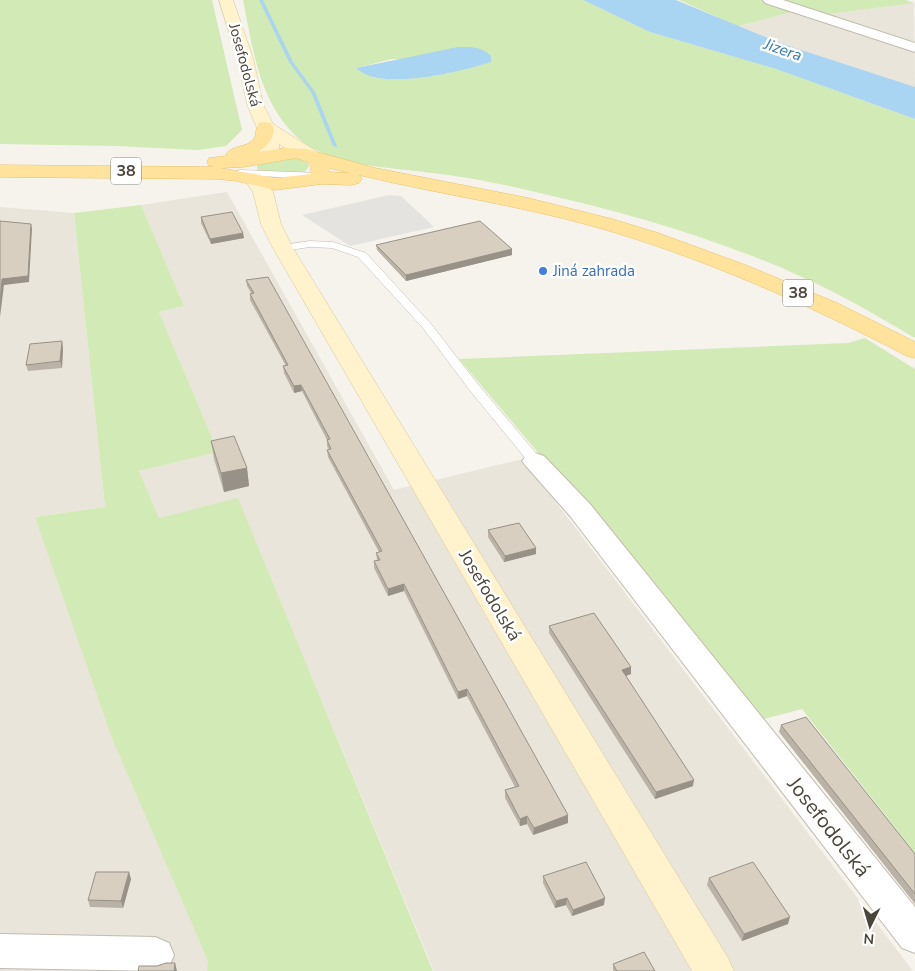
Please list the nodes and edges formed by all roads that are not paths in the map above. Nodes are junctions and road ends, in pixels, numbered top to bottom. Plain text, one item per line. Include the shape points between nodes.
1 (226, 0) edge
2 (770, 0) edge
3 (915, 34) edge
4 (876, 35) junction
5 (915, 48) edge
6 (265, 127) junction
7 (264, 156) junction
8 (0, 158) edge
9 (106, 158) junction
10 (0, 170) edge
11 (309, 170) junction
12 (251, 177) junction
13 (470, 193) junction
14 (269, 217) junction
15 (283, 248) junction
16 (915, 351) edge
17 (535, 461) joint
18 (915, 936) edge
19 (0, 951) edge
20 (155, 955) dead end
21 (714, 971) edge

1 - 6 main road, Josefodolská via 245,58 255,104
2 - 4 street
3 - 4 street
4 - 5 street
6 - 7 main road, Josefodolská via 271,146
6 - 9 main road via 264,139 259,144 224,156
6 - 11 main road
7 - 9 main road, 38 via 221,162
7 - 11 main road, 38 via 290,153
7 - 12 main road via 247,167
8 - 9 main road, 38
10 - 12 main road, 38 via 218,173
11 - 12 main road, 38 via 275,184
11 - 13 main road, 38 via 352,169
11 - 13 main road, 38 via 322,178
11 - 14 main road via 284,191
12 - 14 main road, Josefodolská via 263,192
13 - 16 main road, 38 via 591,220 704,255 803,295
14 - 15 main road, Josefodolská
15 - 17 lane via 324,244 340,246 362,255 427,326
15 - 21 main road, Josefodolská
17 - 18 street, Josefodolská via 580,510
19 - 20 street

